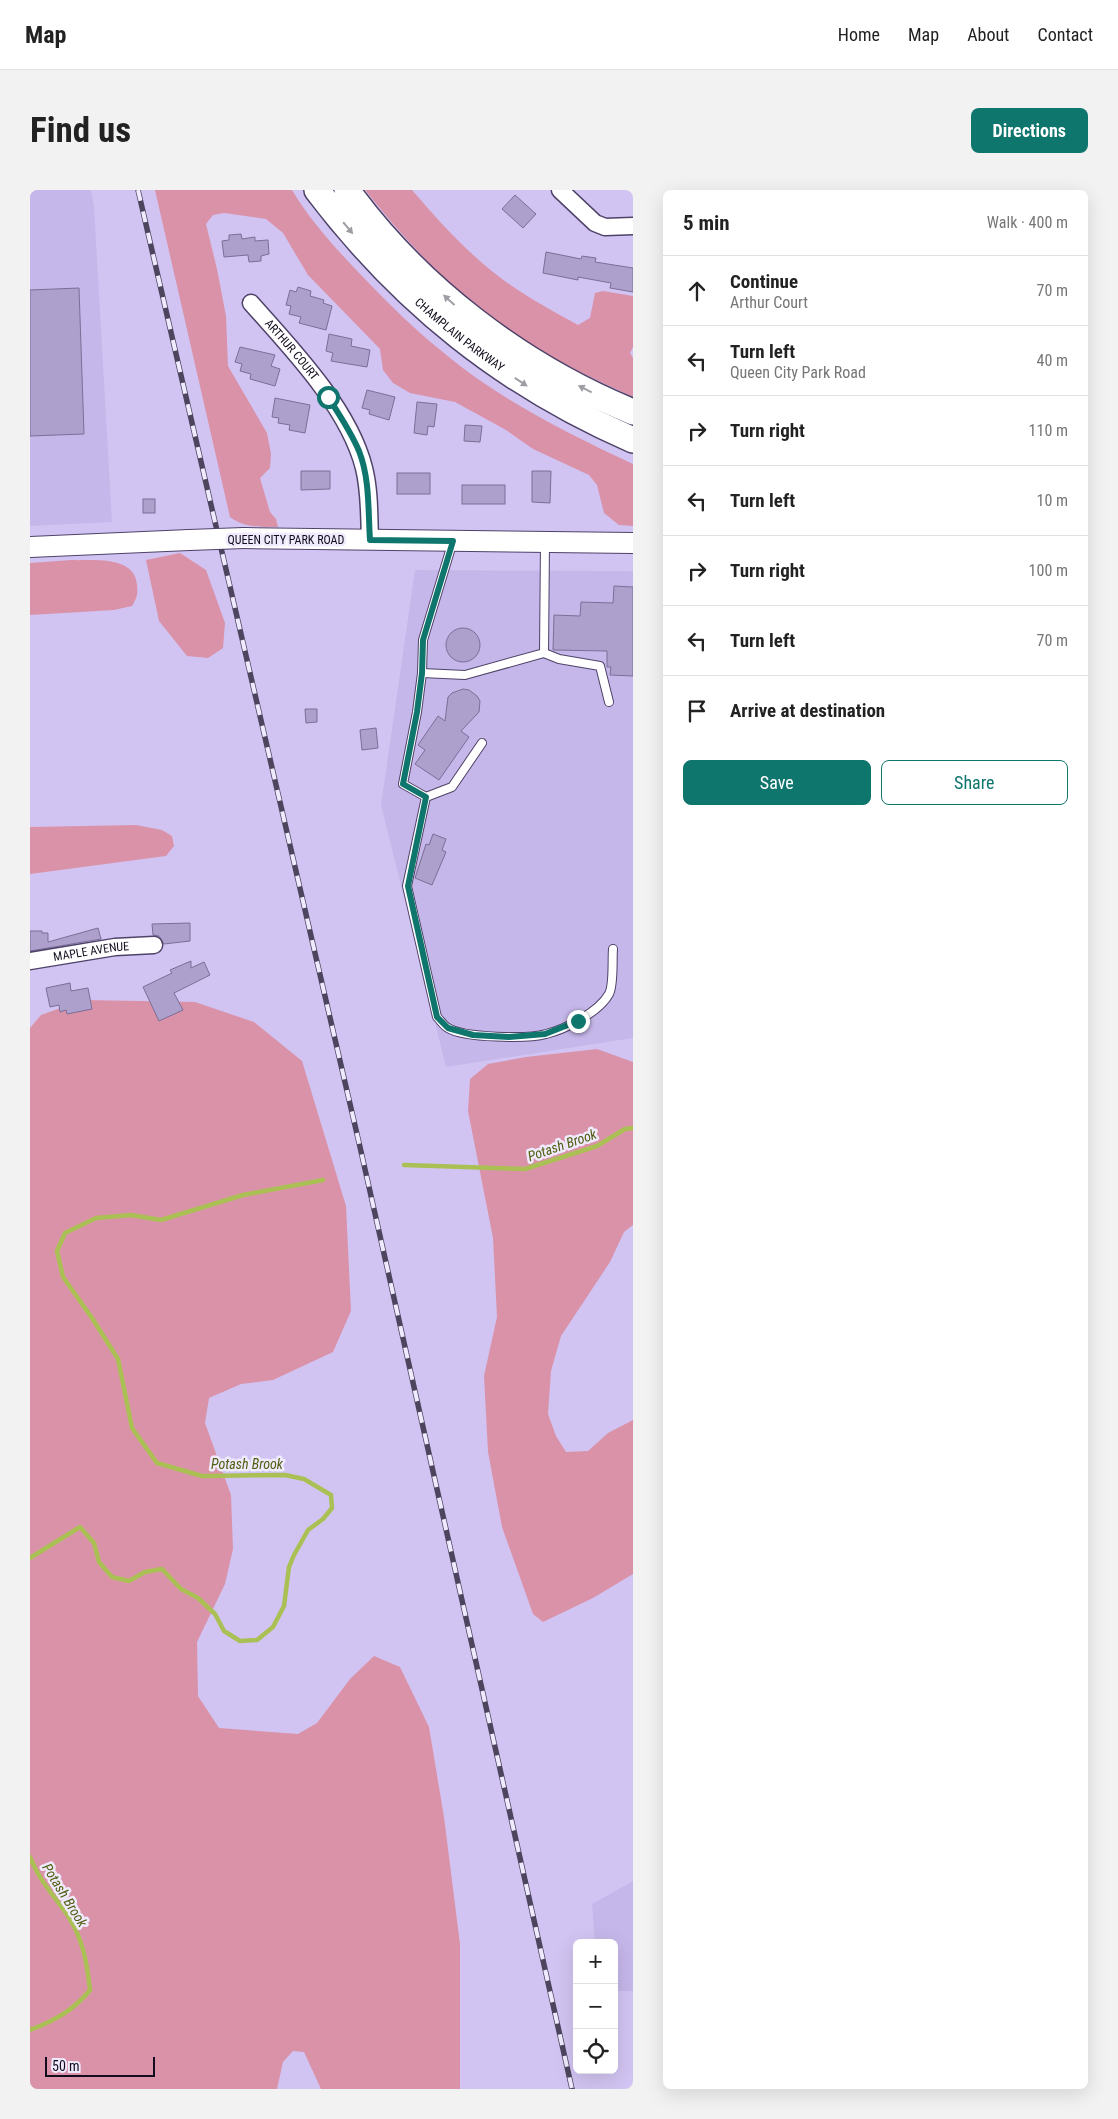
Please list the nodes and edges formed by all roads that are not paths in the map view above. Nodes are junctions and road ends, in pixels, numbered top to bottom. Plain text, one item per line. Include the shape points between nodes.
1 (317, 190) edge
2 (347, 190) edge
3 (560, 190) edge
4 (633, 226) edge
5 (251, 303) dead end
6 (633, 412) edge
7 (633, 440) edge
8 (370, 540) junction
9 (453, 541) junction
10 (545, 542) junction
11 (633, 543) edge
12 (30, 547) edge
13 (544, 654) junction
14 (422, 673) junction
15 (609, 702) dead end
16 (482, 743) dead end
17 (426, 797) junction
18 (154, 945) dead end
19 (613, 949) dead end
20 (30, 960) edge

1 -> 7 main road, CHAMPLAIN PARKWAY via 379,264 464,341 537,392
6 -> 2 main road, CHAMPLAIN PARKWAY via 533,361 479,324 395,248
3 - 4 street via 595,223 605,227
5 - 8 street, ARTHUR COURT via 315,376 359,451 367,486
8 - 9 street, QUEEN CITY PARK ROAD
8 - 12 street, QUEEN CITY PARK ROAD, bridge via 244,538
9 - 10 street, QUEEN CITY PARK ROAD
9 - 14 lane via 423,640
10 - 11 street, QUEEN CITY PARK ROAD
10 - 13 lane
13 - 14 lane via 465,675
13 - 15 lane via 600,666
14 - 17 lane via 403,784
16 - 17 lane via 452,787
17 - 19 lane via 408,886 437,1017 448,1028 473,1035 509,1037 545,1034 578,1021 601,1006 610,992
18 - 20 street, MAPLE AVENUE via 115,947

